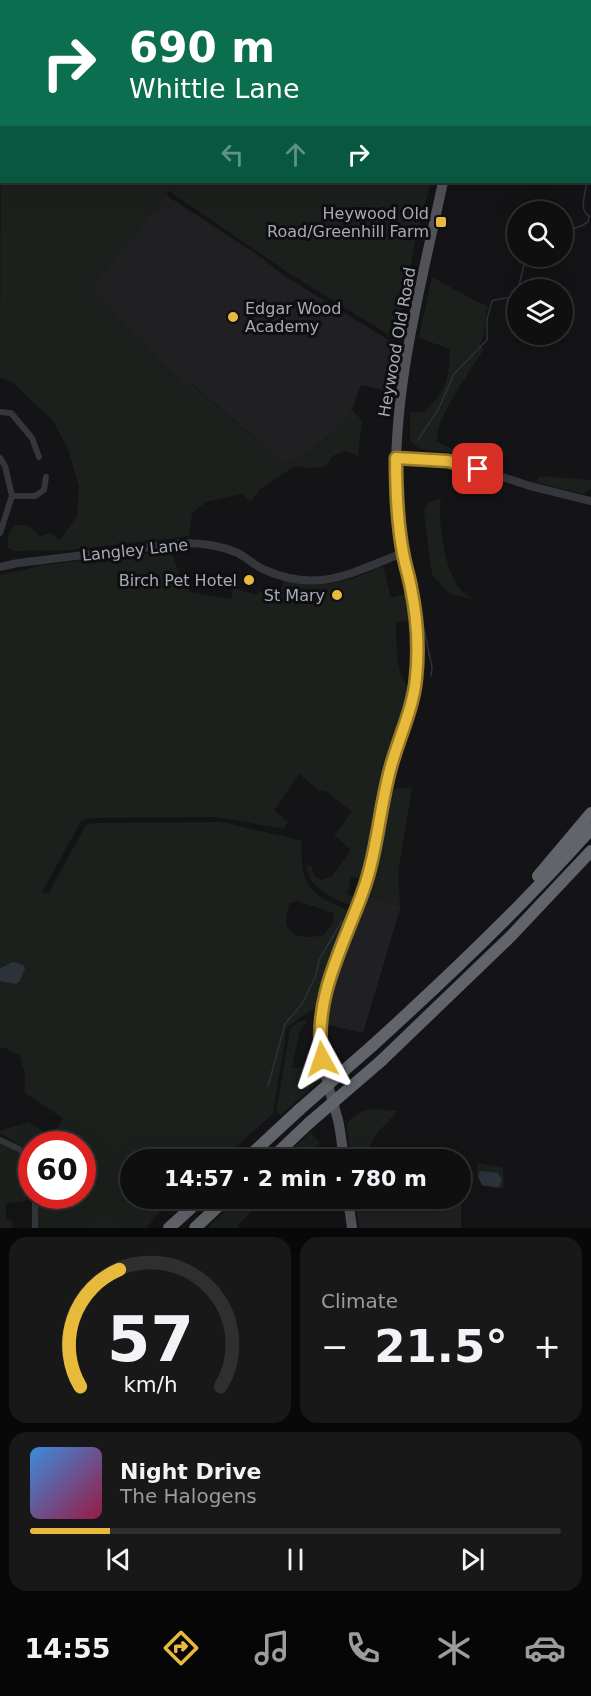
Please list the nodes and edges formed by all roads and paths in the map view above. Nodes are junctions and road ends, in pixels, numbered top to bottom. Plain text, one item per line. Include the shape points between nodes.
1 (443, 183) edge
2 (0, 412) edge
3 (39, 457) dead end
4 (0, 458) edge
5 (396, 458) junction
6 (3, 467) edge
7 (46, 477) dead end
8 (12, 496) junction
9 (591, 501) edge
10 (0, 533) edge
11 (403, 553) junction
12 (0, 567) edge
13 (591, 813) edge
14 (591, 829) edge
15 (591, 851) edge
16 (591, 861) edge
17 (511, 936) junction
18 (465, 961) junction
19 (0, 1140) edge
20 (18, 1149) edge
21 (257, 1149) edge
22 (282, 1149) edge
23 (343, 1149) edge
24 (35, 1209) edge
25 (190, 1209) edge
26 (215, 1209) edge
27 (349, 1209) edge
28 (35, 1228) edge
29 (170, 1228) edge
30 (195, 1228) edge
31 (352, 1228) edge

1 - 5 main road, Heywood Old Road via 400,396
2 - 3 street via 10,413 32,438
4 - 6 street
5 - 9 street via 463,464
5 - 11 main road, Heywood Old Road
6 - 8 street
7 - 8 street via 44,490 35,496
8 - 10 street
11 - 12 street, Langley Lane via 342,577 320,581 298,580 267,571 236,552 203,543
11 - 23 main road, Heywood Old Road via 415,619 414,694 390,770 370,868 329,975 320,1018 322,1059
13 - 18 highway
14 - 18 highway
15 - 17 highway
16 - 17 highway
17 - 22 highway, bridge via 381,1061
18 - 21 highway, bridge
19 - 20 street
24 - 28 street
25 - 29 highway
26 - 30 highway
27 - 31 main road

